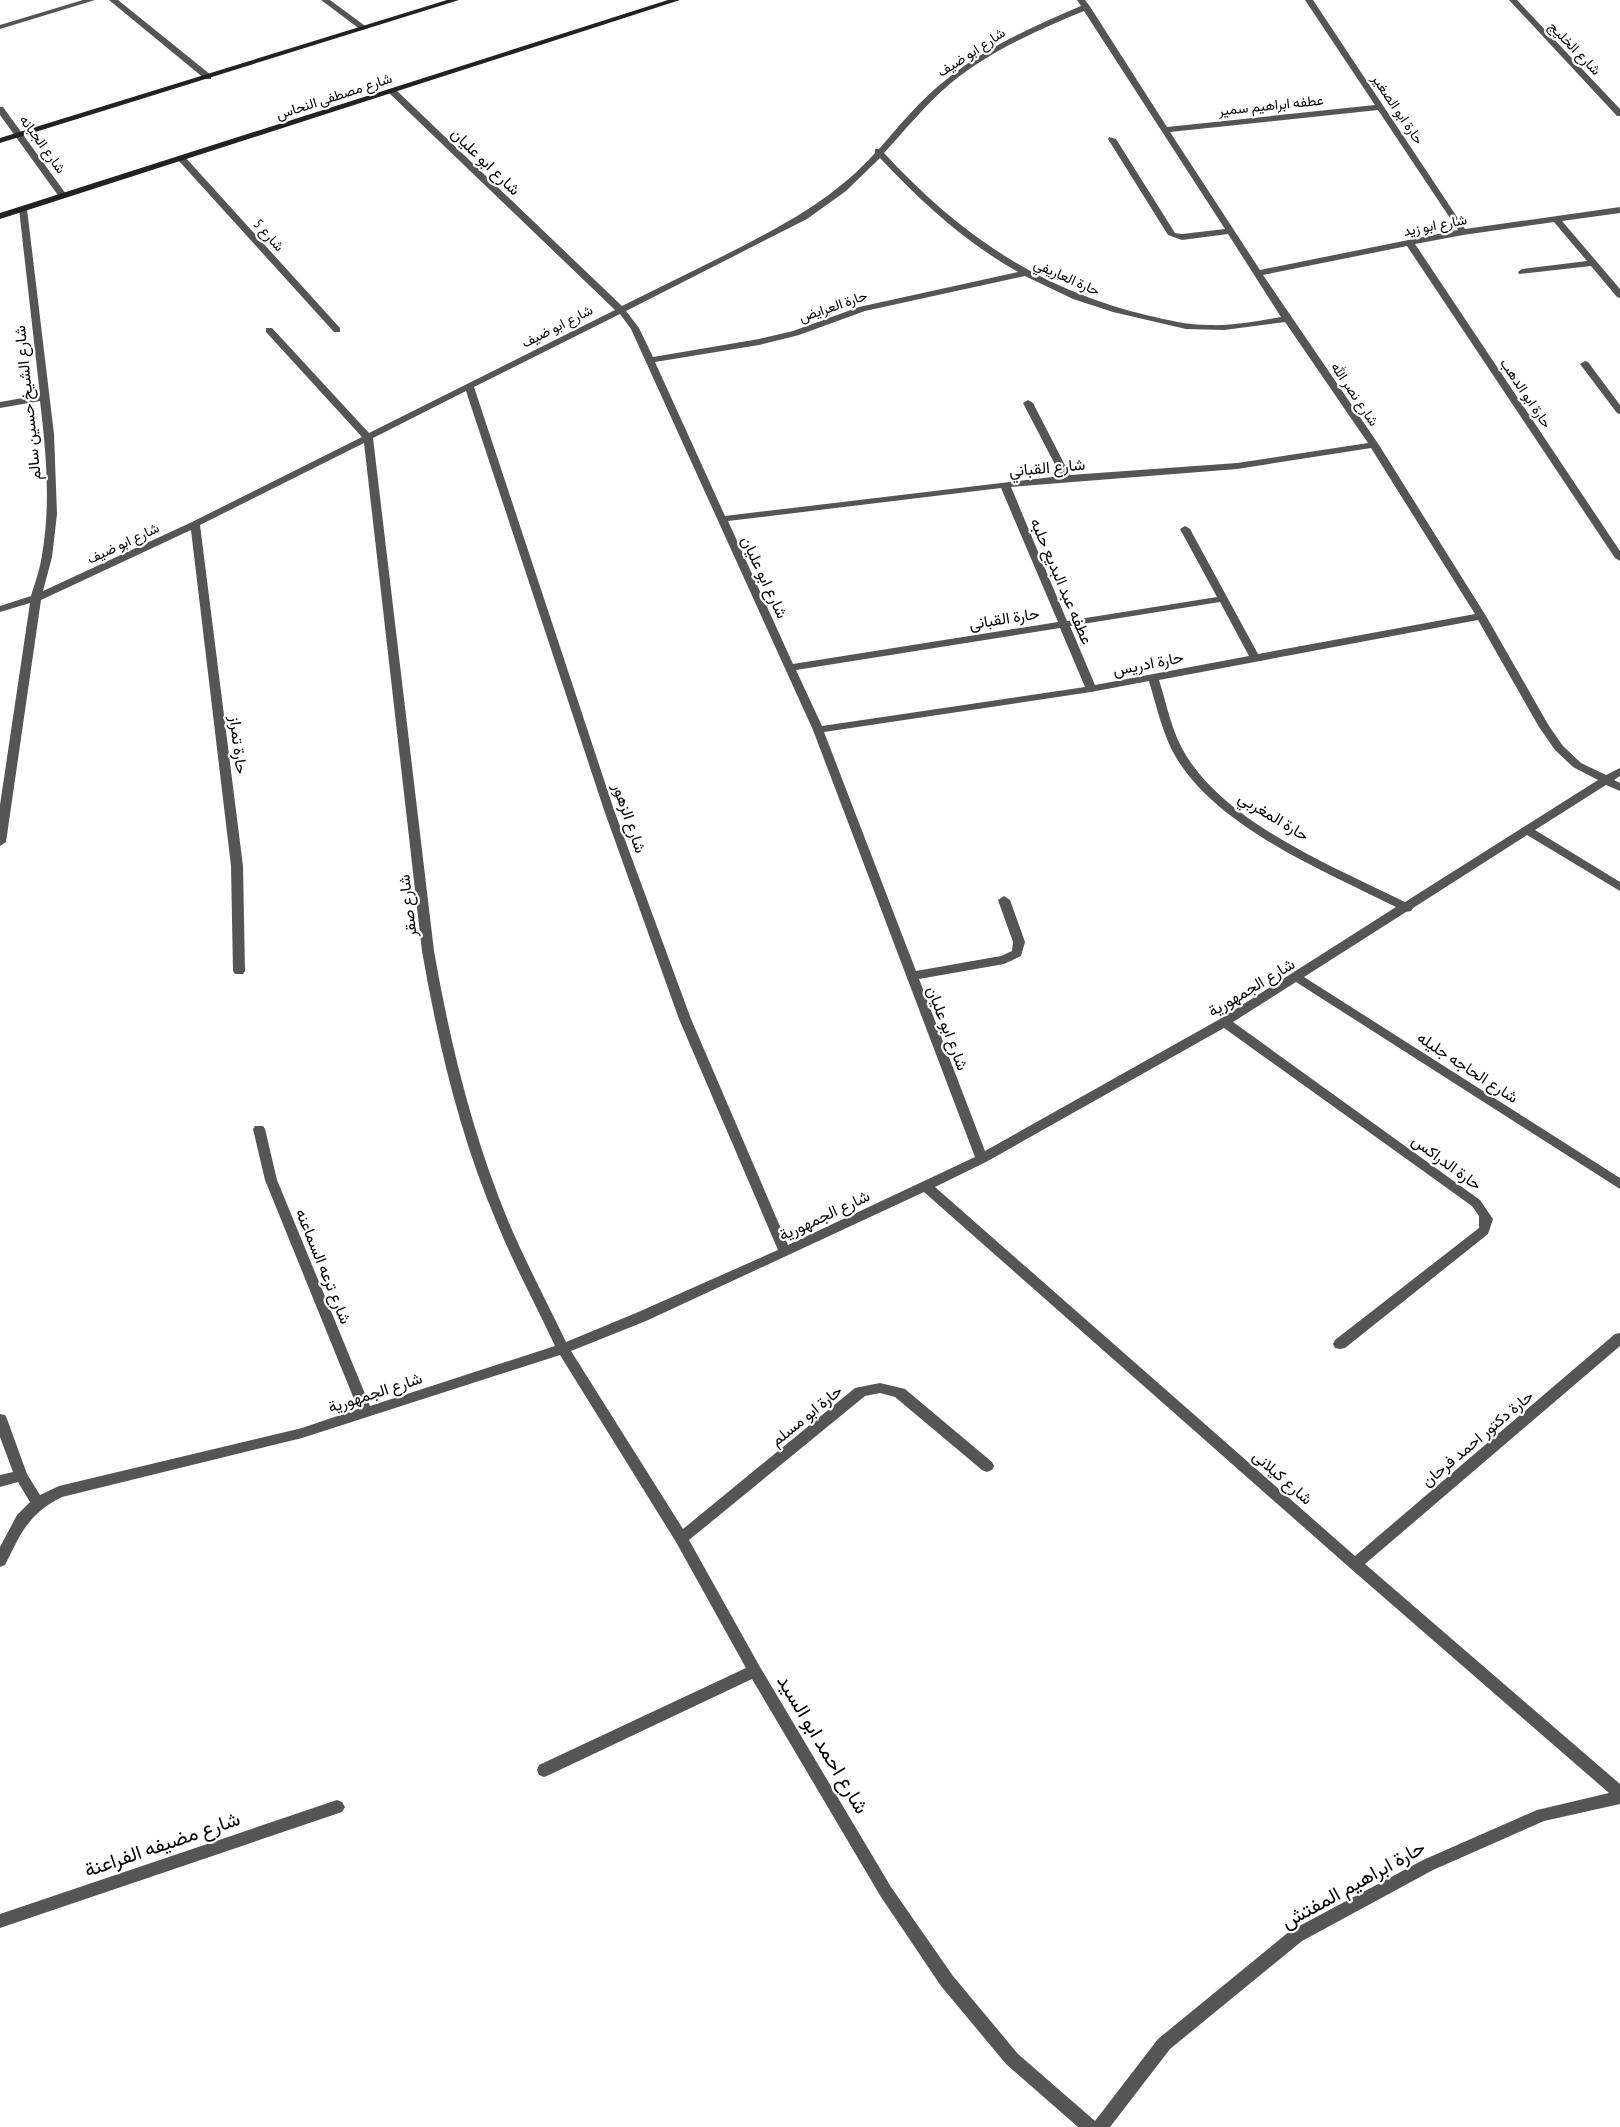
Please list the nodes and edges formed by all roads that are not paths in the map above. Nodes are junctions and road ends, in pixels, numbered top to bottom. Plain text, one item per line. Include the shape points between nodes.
1 (91, 0) edge
2 (113, 0) edge
3 (325, 0) edge
4 (455, 0) edge
5 (676, 0) edge
6 (1309, 0) edge
7 (1513, 0) edge
8 (1084, 4) edge
9 (0, 27) edge
10 (364, 28) junction
11 (208, 77) junction
12 (392, 91) junction
13 (1380, 106) junction
14 (0, 109) edge
15 (1620, 114) edge
16 (1166, 130) junction
17 (20, 136) junction
18 (1112, 139) dead end
19 (0, 141) edge
20 (878, 151) junction
21 (182, 159) junction
22 (63, 196) junction
23 (23, 209) junction
24 (1620, 210) edge
25 (0, 216) edge
26 (1555, 218) junction
27 (1231, 231) junction
28 (1464, 232) junction
29 (1410, 243) junction
30 (1593, 263) junction
31 (1522, 272) dead end
32 (1025, 273) junction
33 (1257, 273) junction
34 (1620, 295) edge
35 (620, 309) junction
36 (1287, 319) junction
37 (270, 330) dead end
38 (337, 330) dead end
39 (650, 360) junction
40 (1585, 364) dead end
41 (469, 385) junction
42 (45, 397) junction
43 (1028, 403) dead end
44 (0, 405) edge
45 (1620, 411) edge
46 (368, 438) junction
47 (1374, 445) junction
48 (1067, 479) junction
49 (1005, 485) junction
50 (721, 519) junction
51 (195, 524) junction
52 (1185, 529) dead end
53 (1620, 558) edge
54 (36, 598) junction
55 (1222, 599) junction
56 (0, 609) edge
57 (1482, 616) junction
58 (1064, 624) junction
59 (1255, 658) junction
60 (790, 668) junction
61 (1153, 678) junction
62 (1091, 689) junction
63 (818, 730) junction
64 (1620, 771) edge
65 (1604, 780) junction
66 (1620, 787) edge
67 (2, 808) edge
68 (1528, 830) junction
69 (0, 842) edge
70 (1620, 887) edge
71 (1004, 900) dead end
72 (1407, 908) junction
73 (239, 971) dead end
74 (912, 976) junction
75 (1298, 978) junction
76 (1224, 1022) junction
77 (259, 1129) dead end
78 (982, 1159) junction
79 (1620, 1184) edge
80 (925, 1185) junction
81 (785, 1251) junction
82 (1620, 1338) edge
83 (1340, 1344) dead end
84 (563, 1349) junction
85 (366, 1412) junction
86 (0, 1419) edge
87 (987, 1466) dead end
88 (21, 1476) junction
89 (0, 1481) edge
90 (37, 1502) junction
91 (681, 1538) junction
92 (0, 1562) edge
93 (1354, 1564) junction
94 (755, 1671) junction
95 (544, 1770) dead end
96 (1620, 1796) edge
97 (337, 1807) dead end
98 (0, 1921) edge
99 (1090, 2127) edge
100 (1100, 2127) edge

1 - 9 street
2 - 11 street
3 - 10 street
4 - 10 street
5 - 12 street, شارع مصطفى النحاس
6 - 13 street, حارة ابو الصغير
7 - 15 street, شارع الخليج
8 - 16 street, شارع نصر الله
8 - 20 street, شارع ابو ضيف via 958,74
10 - 11 street
11 - 17 street
12 - 21 street, شارع مصطفى النحاس
12 - 35 street, شارع ابو عليان
13 - 16 street, عطفه ابراهيم سمير
13 - 28 street, حارة ابو الصغير
14 - 17 street, شارع الجبانه
16 - 27 street, شارع نصر الله
17 - 19 street
17 - 22 street, شارع الجبانه
18 - 27 street via 1172,235
20 - 32 street, حارة العاريفي via 936,212
20 - 35 street, شارع ابو ضيف via 862,172 814,211
21 - 22 street, شارع مصطفى النحاس
21 - 38 street, شارع 5
22 - 23 street, شارع مصطفى النحاس
23 - 25 street, شارع مصطفى النحاس
23 - 42 street, شارع الشيخ حسين سالم
24 - 26 street, شارع ابو زيد
26 - 28 street, شارع ابو زيد
26 - 30 street
27 - 33 street, شارع نصر الله
28 - 29 street, شارع ابو زيد
29 - 33 street, شارع ابو زيد
29 - 53 street, حارة ابو الدهب
30 - 31 street
30 - 34 street
32 - 36 street, حارة العاريفي via 1073,298 1177,324 1215,328
32 - 39 street, حارة العرايض via 862,309 759,342
33 - 36 street, شارع نصر الله
35 - 39 street, شارع ابو عليان via 635,328
35 - 41 street, شارع ابو ضيف
36 - 47 street, شارع نصر الله
37 - 46 street
39 - 50 street, شارع ابو عليان
40 - 45 street
41 - 46 street, شارع ابو ضيف
41 - 81 street, شارع الزهور via 609,810 685,1019
42 - 44 street
42 - 54 street, شارع الشيخ حسين سالم via 52,514 47,557
43 - 48 street
46 - 51 street, شارع ابو ضيف
46 - 84 street, شارع صقر via 439,1016 476,1151 503,1223
47 - 48 street, شارع القباني via 1237,466
47 - 57 street, شارع نصر الله
48 - 49 street, شارع القباني
49 - 50 street, شارع القباني
49 - 58 street, عطفه عبد البديع حلبه
50 - 60 street, شارع ابو عليان
51 - 54 street, شارع ابو ضيف
51 - 73 street, حارة تمراز via 237,866
52 - 55 street
54 - 56 street, شارع ابو ضيف
54 - 67 street, شارع الشيخ حسين سالم
55 - 58 street, حارة القبانى
55 - 59 street
57 - 59 street, حارة ادريس
57 - 65 street, شارع نصر الله via 1559,748 1577,765
58 - 60 street, حارة القبانى
58 - 62 street, عطفه عبد البديع حلبه
59 - 61 street, حارة ادريس
60 - 63 street, شارع ابو عليان
61 - 62 street, حارة ادريس
61 - 72 street, حارة المغربي via 1182,758 1205,789 1238,816
62 - 63 street, حارة ادريس
63 - 74 street, شارع ابو عليان
64 - 65 street, شارع الجمهورية
65 - 66 street, شارع نصر الله
65 - 68 street, شارع الجمهورية
67 - 69 street, شارع الشيخ حسين سالم
68 - 70 street
68 - 72 street, شارع الجمهورية
71 - 74 street via 1019,942 1017,953 1004,960
72 - 75 street, شارع الجمهورية
74 - 78 street, شارع ابو عليان
75 - 76 street, شارع الجمهورية
75 - 79 street, شارع الحاجه جليله
76 - 78 street, شارع الجمهورية
76 - 83 street, حارة الدراكس via 1476,1203 1486,1217 1484,1231
77 - 85 street, شارع ترعه السماعنه via 271,1180
78 - 80 street, شارع الجمهورية
80 - 81 street, شارع الجمهورية
80 - 93 street, شارع كيلانى
81 - 84 street, شارع الجمهورية
82 - 93 street, حارة دكتور احمد فرحان
84 - 85 street, شارع الجمهورية
84 - 91 street, شارع احمد ابو السيد
85 - 90 street, شارع الجمهورية via 236,1451 100,1480
86 - 88 street
87 - 91 street, حارة ابو مسلم via 900,1393 891,1388 870,1389 860,1392
88 - 89 street
88 - 90 street
90 - 92 street via 22,1516
91 - 94 street, شارع احمد ابو السيد
93 - 96 street, شارع كيلانى
94 - 95 street
94 - 99 street, شارع احمد ابو السيد via 886,1892 947,1981 1012,2059
96 - 100 street, حارة ابراهيم المفتش via 1532,1820 1428,1865 1296,1936 1164,2044
97 - 98 street, شارع مضيفه الفراعنة

